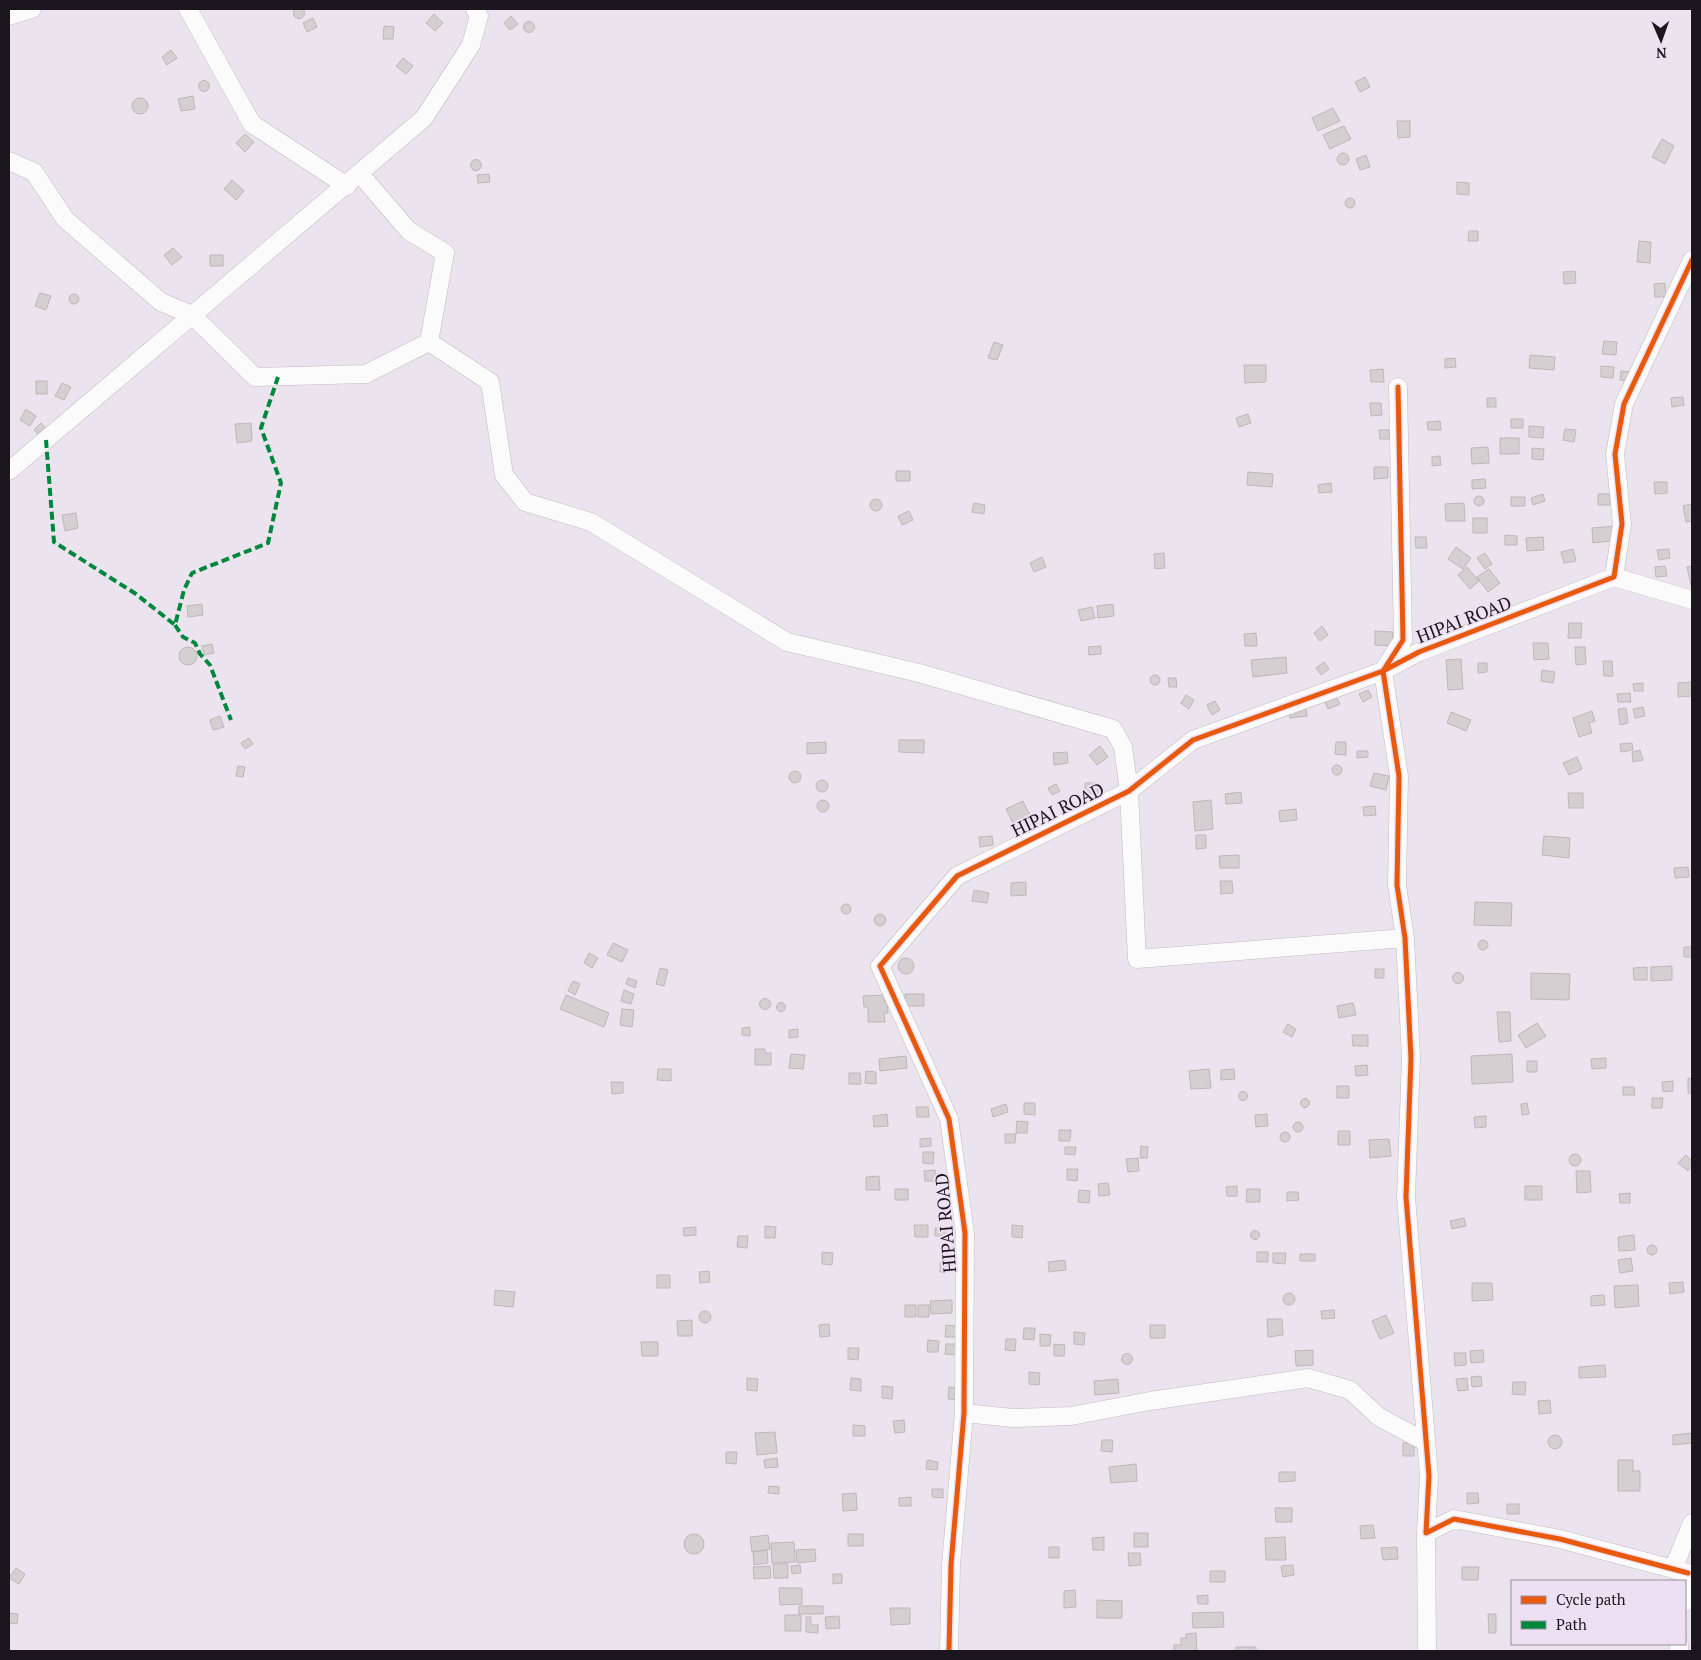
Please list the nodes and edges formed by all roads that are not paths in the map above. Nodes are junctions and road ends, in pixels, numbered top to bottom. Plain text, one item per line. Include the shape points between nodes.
1 (32, 9) edge
2 (188, 9) edge
3 (475, 9) edge
4 (9, 16) edge
5 (9, 161) edge
6 (360, 174) junction
7 (347, 186) junction
8 (1692, 260) edge
9 (192, 315) junction
10 (429, 342) junction
11 (1398, 386) dead end
12 (9, 471) edge
13 (1614, 577) junction
14 (1692, 600) edge
15 (1383, 671) junction
16 (1129, 791) junction
17 (1405, 938) junction
18 (964, 1413) junction
19 (1426, 1442) junction
20 (1692, 1523) edge
21 (1426, 1533) junction
22 (1684, 1572) edge
23 (949, 1651) edge
24 (1427, 1651) edge

1 - 4 street
2 - 7 street via 252,124
3 - 6 street via 479,16 471,46 424,118
5 - 9 street via 34,172 65,219 161,302
6 - 7 street
6 - 10 street via 409,232 445,253
7 - 9 street
8 - 13 street via 1624,404 1614,454 1622,524
9 - 10 street via 255,377 366,374
9 - 12 street
10 - 16 street via 490,382 504,475 525,502 591,522 787,642 918,673 1113,729 1123,748
11 - 15 street via 1403,640
13 - 14 street
13 - 15 street, HIPAI ROAD via 1419,652
15 - 16 street, HIPAI ROAD via 1193,740
15 - 17 street via 1399,776 1397,884
16 - 17 street via 1137,959
16 - 18 street, HIPAI ROAD via 957,876 880,966 949,1119 965,1233
17 - 19 street via 1411,1058 1406,1197
18 - 19 street via 1013,1418 1071,1416 1308,1378 1350,1390 1380,1417
18 - 23 street, HIPAI ROAD via 951,1564
19 - 21 street via 1429,1476
20 - 22 street
21 - 22 street via 1454,1519 1560,1539
21 - 24 street

